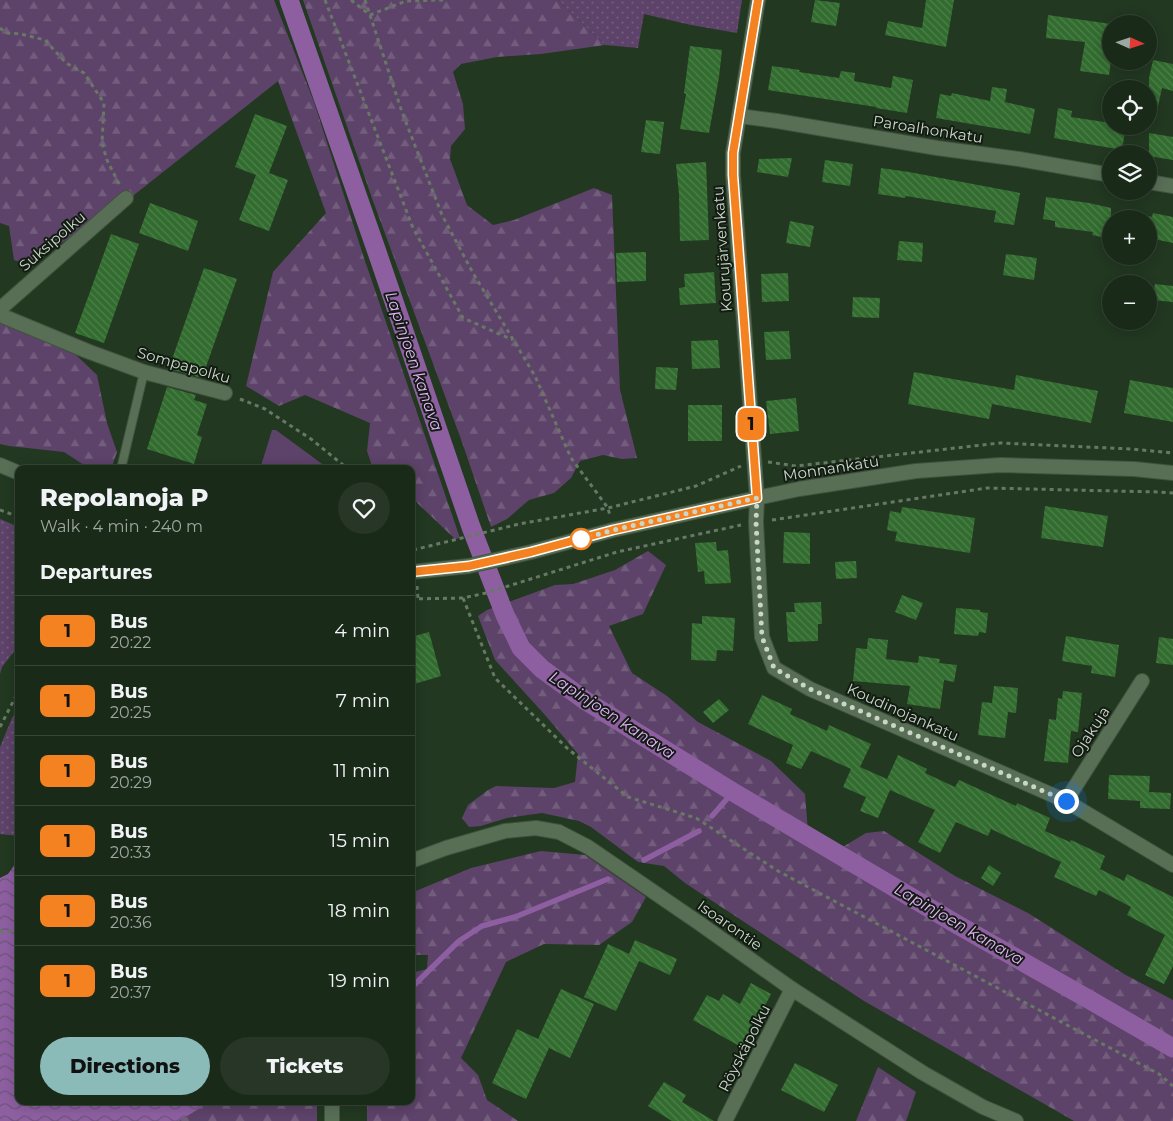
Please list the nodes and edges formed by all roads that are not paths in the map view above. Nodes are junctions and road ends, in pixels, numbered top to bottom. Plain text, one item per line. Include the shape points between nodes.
1 (758, 0) edge
2 (739, 116) junction
3 (1102, 173) edge
4 (1157, 183) edge
5 (1173, 186) edge
6 (126, 198) road end
7 (0, 309) edge
8 (0, 315) edge
9 (144, 372) junction
10 (225, 393) road end
11 (0, 465) edge
12 (122, 465) edge
13 (15, 471) edge
14 (1173, 473) edge
15 (757, 498) junction
16 (415, 572) edge
17 (1142, 681) dead end
18 (1066, 801) junction
19 (415, 860) edge
20 (1173, 866) edge
21 (792, 989) junction
22 (332, 1105) edge
23 (332, 1121) edge
24 (725, 1121) edge
25 (1016, 1121) edge

1 - 2 street, Kourujärvenkatu
2 - 3 street, Paroalhonkatu
2 - 15 street, Kourujärvenkatu via 733,175
4 - 5 street
6 - 7 street, Suksipolku
8 - 9 street, Sompapolku
9 - 10 street, Sompapolku
9 - 12 lane
11 - 13 street
14 - 15 street, Monnankatu via 1000,465 916,471
15 - 16 street, Monnankatu via 469,566
15 - 18 street, Koudinojankatu via 762,637 774,668 810,689
17 - 18 street, Ojakuja
18 - 20 street, Koudinojankatu
19 - 21 street, Isoarontie via 505,831 536,828 559,832 588,847
21 - 24 street, Röyskäpolku
21 - 25 street, Isoarontie via 923,1073 983,1107
22 - 23 street

